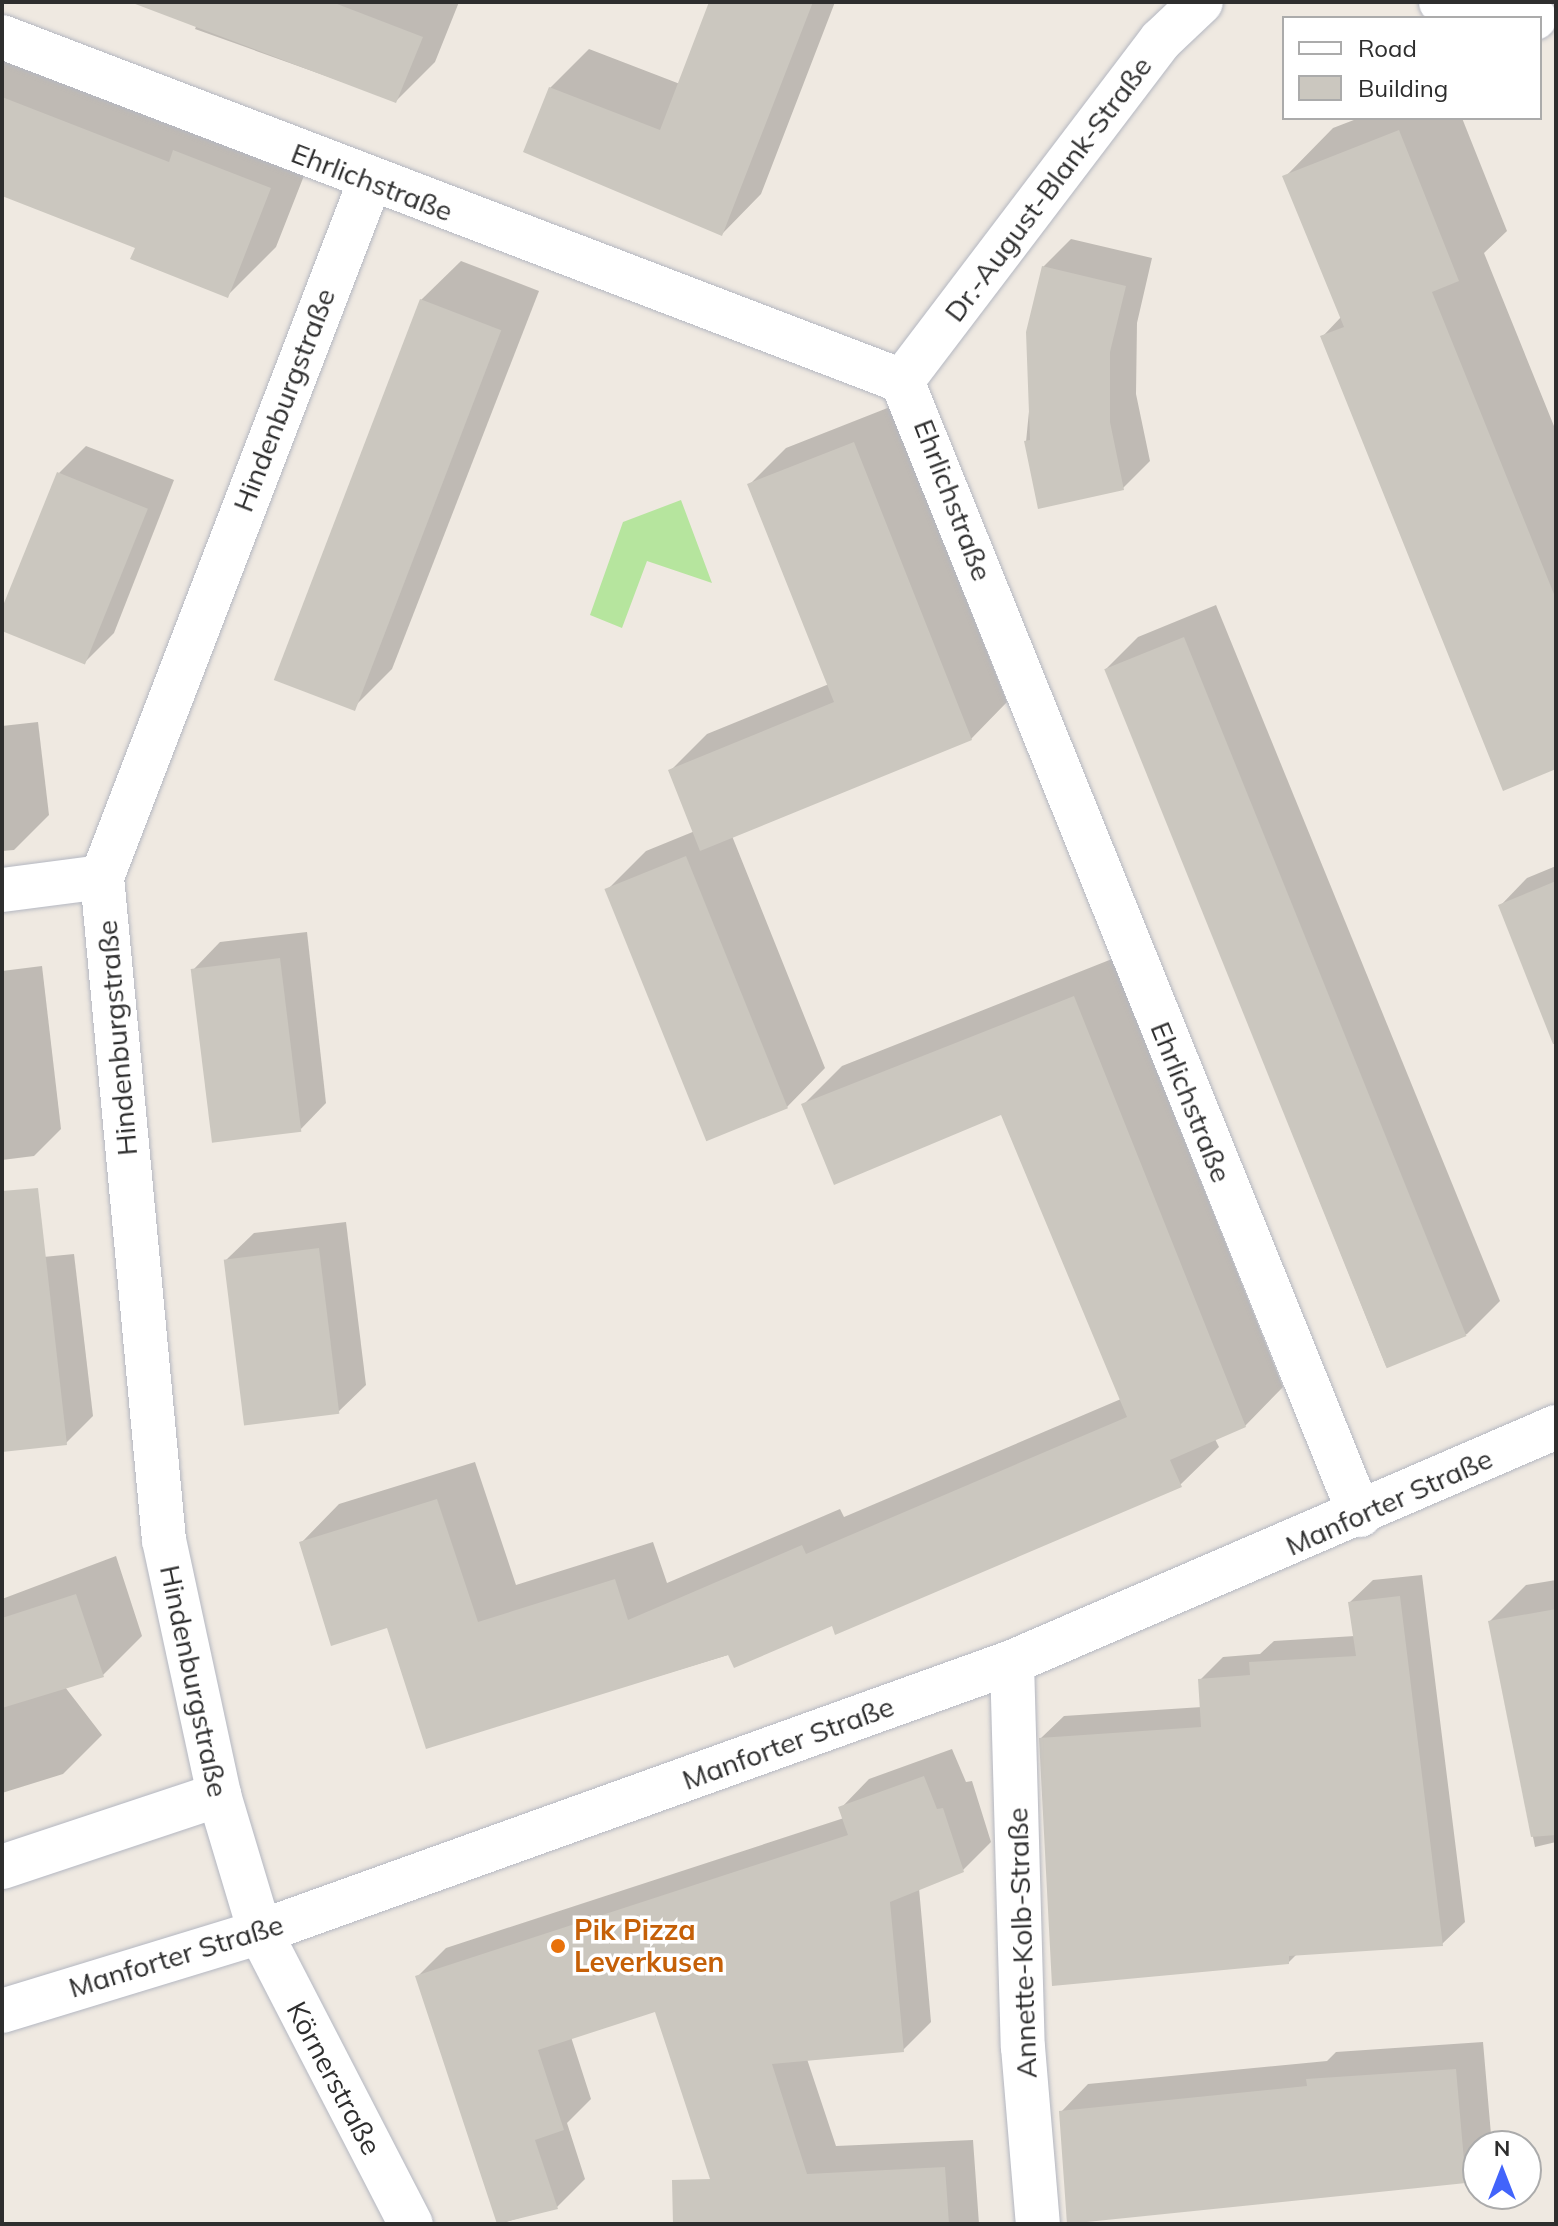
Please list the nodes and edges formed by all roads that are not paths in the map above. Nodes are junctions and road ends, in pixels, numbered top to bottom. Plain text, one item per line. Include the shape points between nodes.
1 (1201, 2) edge
2 (1441, 2) edge
3 (1526, 16) edge
4 (2, 37) edge
5 (370, 181) junction
6 (902, 381) junction
7 (102, 877) junction
8 (2, 890) edge
9 (1556, 1427) edge
10 (1360, 1515) junction
11 (1012, 1662) junction
12 (219, 1795) junction
13 (2, 1867) edge
14 (260, 1932) junction
15 (2, 2011) edge
16 (411, 2224) edge
17 (1038, 2224) edge

1 - 6 street, Dr.-August-Blank-Straße via 1161,40
2 - 3 street
4 - 5 street, Ehrlichstraße
5 - 6 street, Ehrlichstraße
5 - 7 street, Hindenburgstraße
6 - 10 street, Ehrlichstraße
7 - 8 street
7 - 12 street, Hindenburgstraße via 164,1540
9 - 10 street, Manforter Straße
10 - 11 street, Manforter Straße
11 - 14 street, Manforter Straße
11 - 17 street, Annette-Kolb-Straße via 1023,2047
12 - 13 street
12 - 14 street, Hindenburgstraße
14 - 15 street, Manforter Straße
14 - 16 street, Körnerstraße

